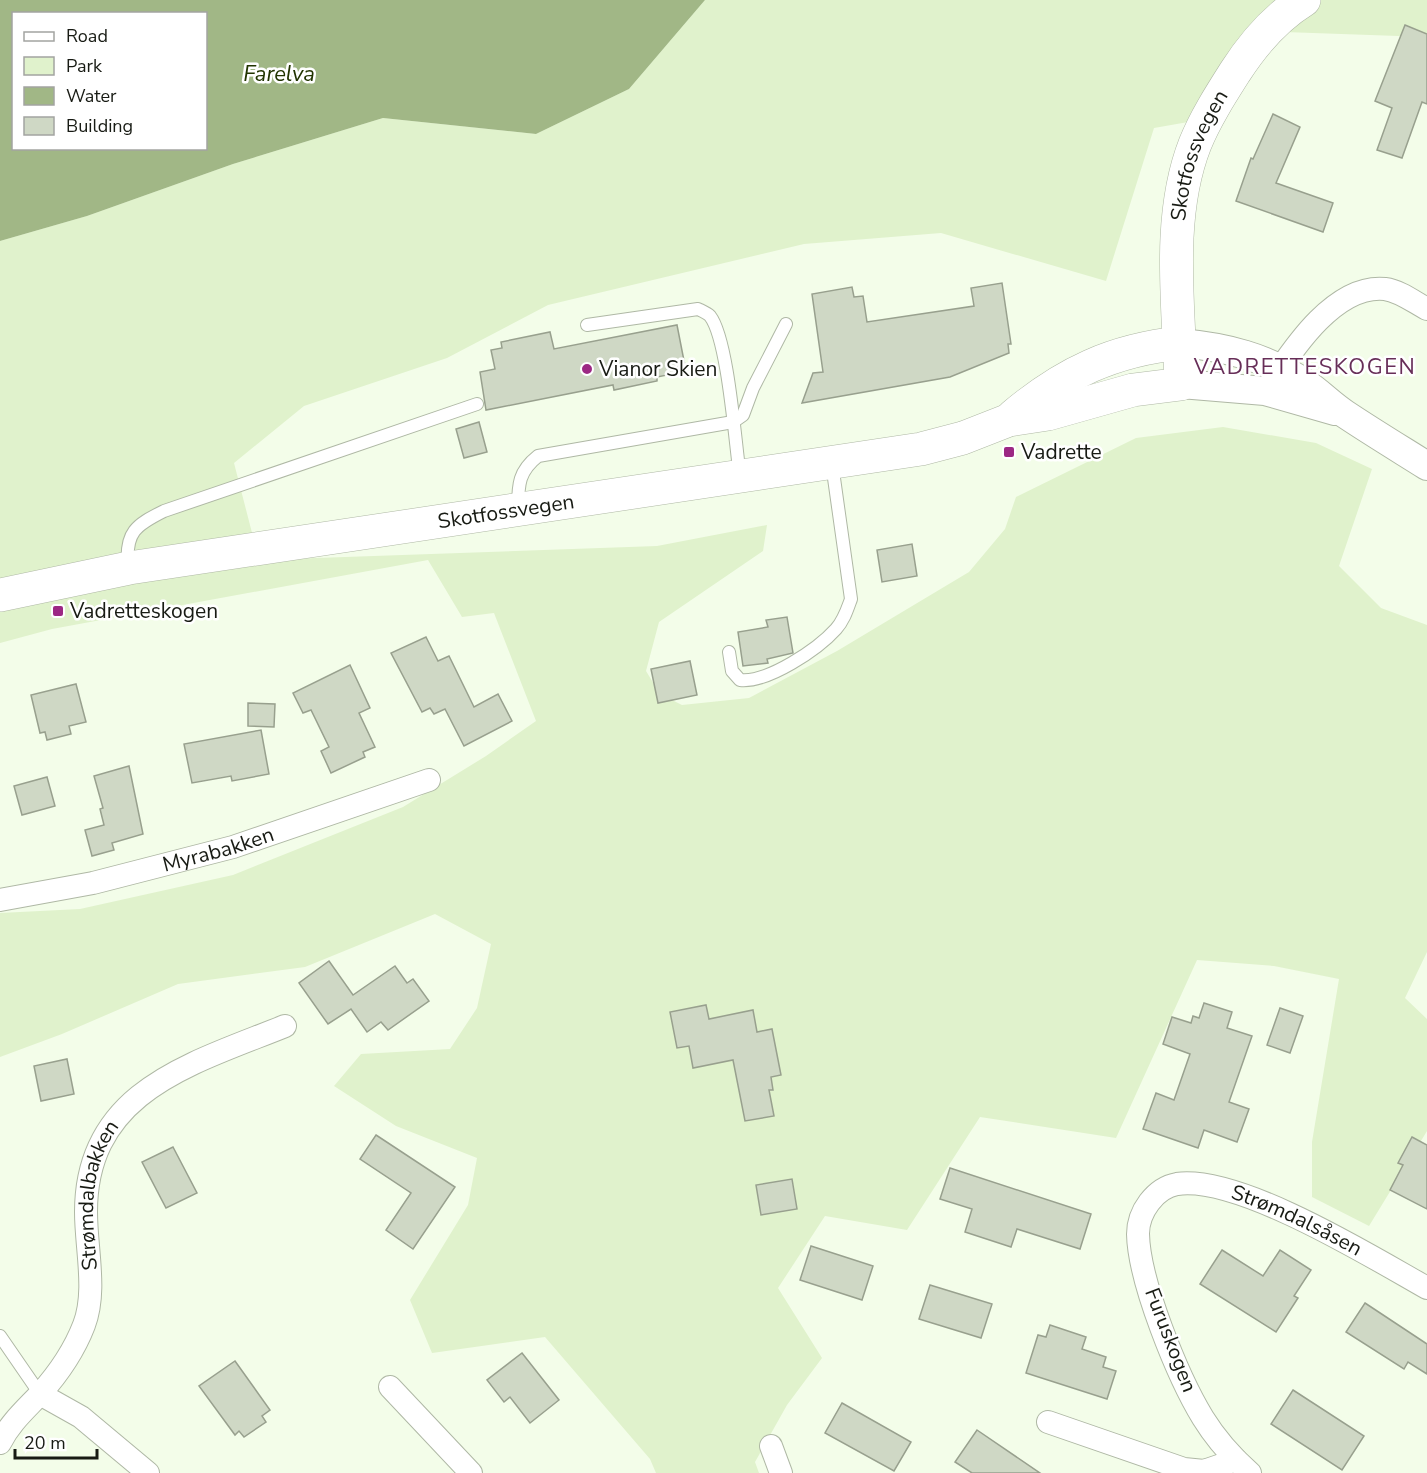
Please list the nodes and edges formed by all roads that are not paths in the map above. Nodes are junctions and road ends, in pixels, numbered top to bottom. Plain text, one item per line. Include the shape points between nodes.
1 (1304, 0) edge
2 (1427, 309) edge
3 (786, 324) dead end
4 (587, 325) dead end
5 (1180, 343) junction
6 (1272, 379) junction
7 (1181, 384) junction
8 (477, 404) dead end
9 (1009, 420) junction
10 (733, 422) junction
11 (832, 462) junction
12 (1427, 466) edge
13 (740, 476) junction
14 (518, 510) junction
15 (129, 568) junction
16 (0, 595) edge
17 (729, 652) dead end
18 (429, 780) dead end
19 (1, 894) edge
20 (285, 1026) dead end
21 (1157, 1193) joint
22 (1427, 1288) edge
23 (0, 1336) edge
24 (390, 1387) dead end
25 (40, 1394) junction
26 (1048, 1422) dead end
27 (0, 1443) edge
28 (771, 1446) dead end
29 (1243, 1467) edge
30 (148, 1473) edge
31 (471, 1473) edge
32 (782, 1473) edge

1 - 5 main road, Skotfossvegen via 1271,26 1250,50 1195,144 1185,177 1178,230
2 - 6 street via 1386,289 1358,295 1317,321 1300,338
3 - 10 lane via 743,415
4 - 10 lane via 698,309 709,315 723,351
5 - 6 street via 1258,358
5 - 7 main road, Skotfossvegen
5 - 9 main road, Skotfossvegen via 1142,347 1110,357 1038,395
6 - 7 street
6 - 12 street via 1307,384 1343,413
7 - 9 main road, Skotfossvegen via 1133,390 1048,414
8 - 15 lane via 164,511 133,531 127,550
9 - 11 main road, Skotfossvegen via 921,449
10 - 13 lane
10 - 14 lane via 538,456 520,474
11 - 13 main road, Skotfossvegen
11 - 17 lane via 850,599 846,614 823,641 761,678 740,680 732,671
13 - 14 main road, Skotfossvegen
14 - 15 main road, Skotfossvegen
15 - 16 main road, Skotfossvegen
18 - 19 street, Myrabakken via 223,850 93,883
20 - 25 street, Strømdalbakken via 193,1063 162,1080 123,1110 105,1132 88,1173 89,1292 84,1324 62,1367
21 - 22 street, Strømdalsåsen via 1175,1184 1223,1189 1341,1239
21 - 29 street, Furuskogen via 1141,1216 1138,1233 1151,1293 1198,1408 1216,1437
23 - 25 lane
24 - 31 street
25 - 27 street, Strømdalbakken via 15,1419
25 - 30 street via 81,1417
26 - 29 street via 1184,1469
28 - 32 street

